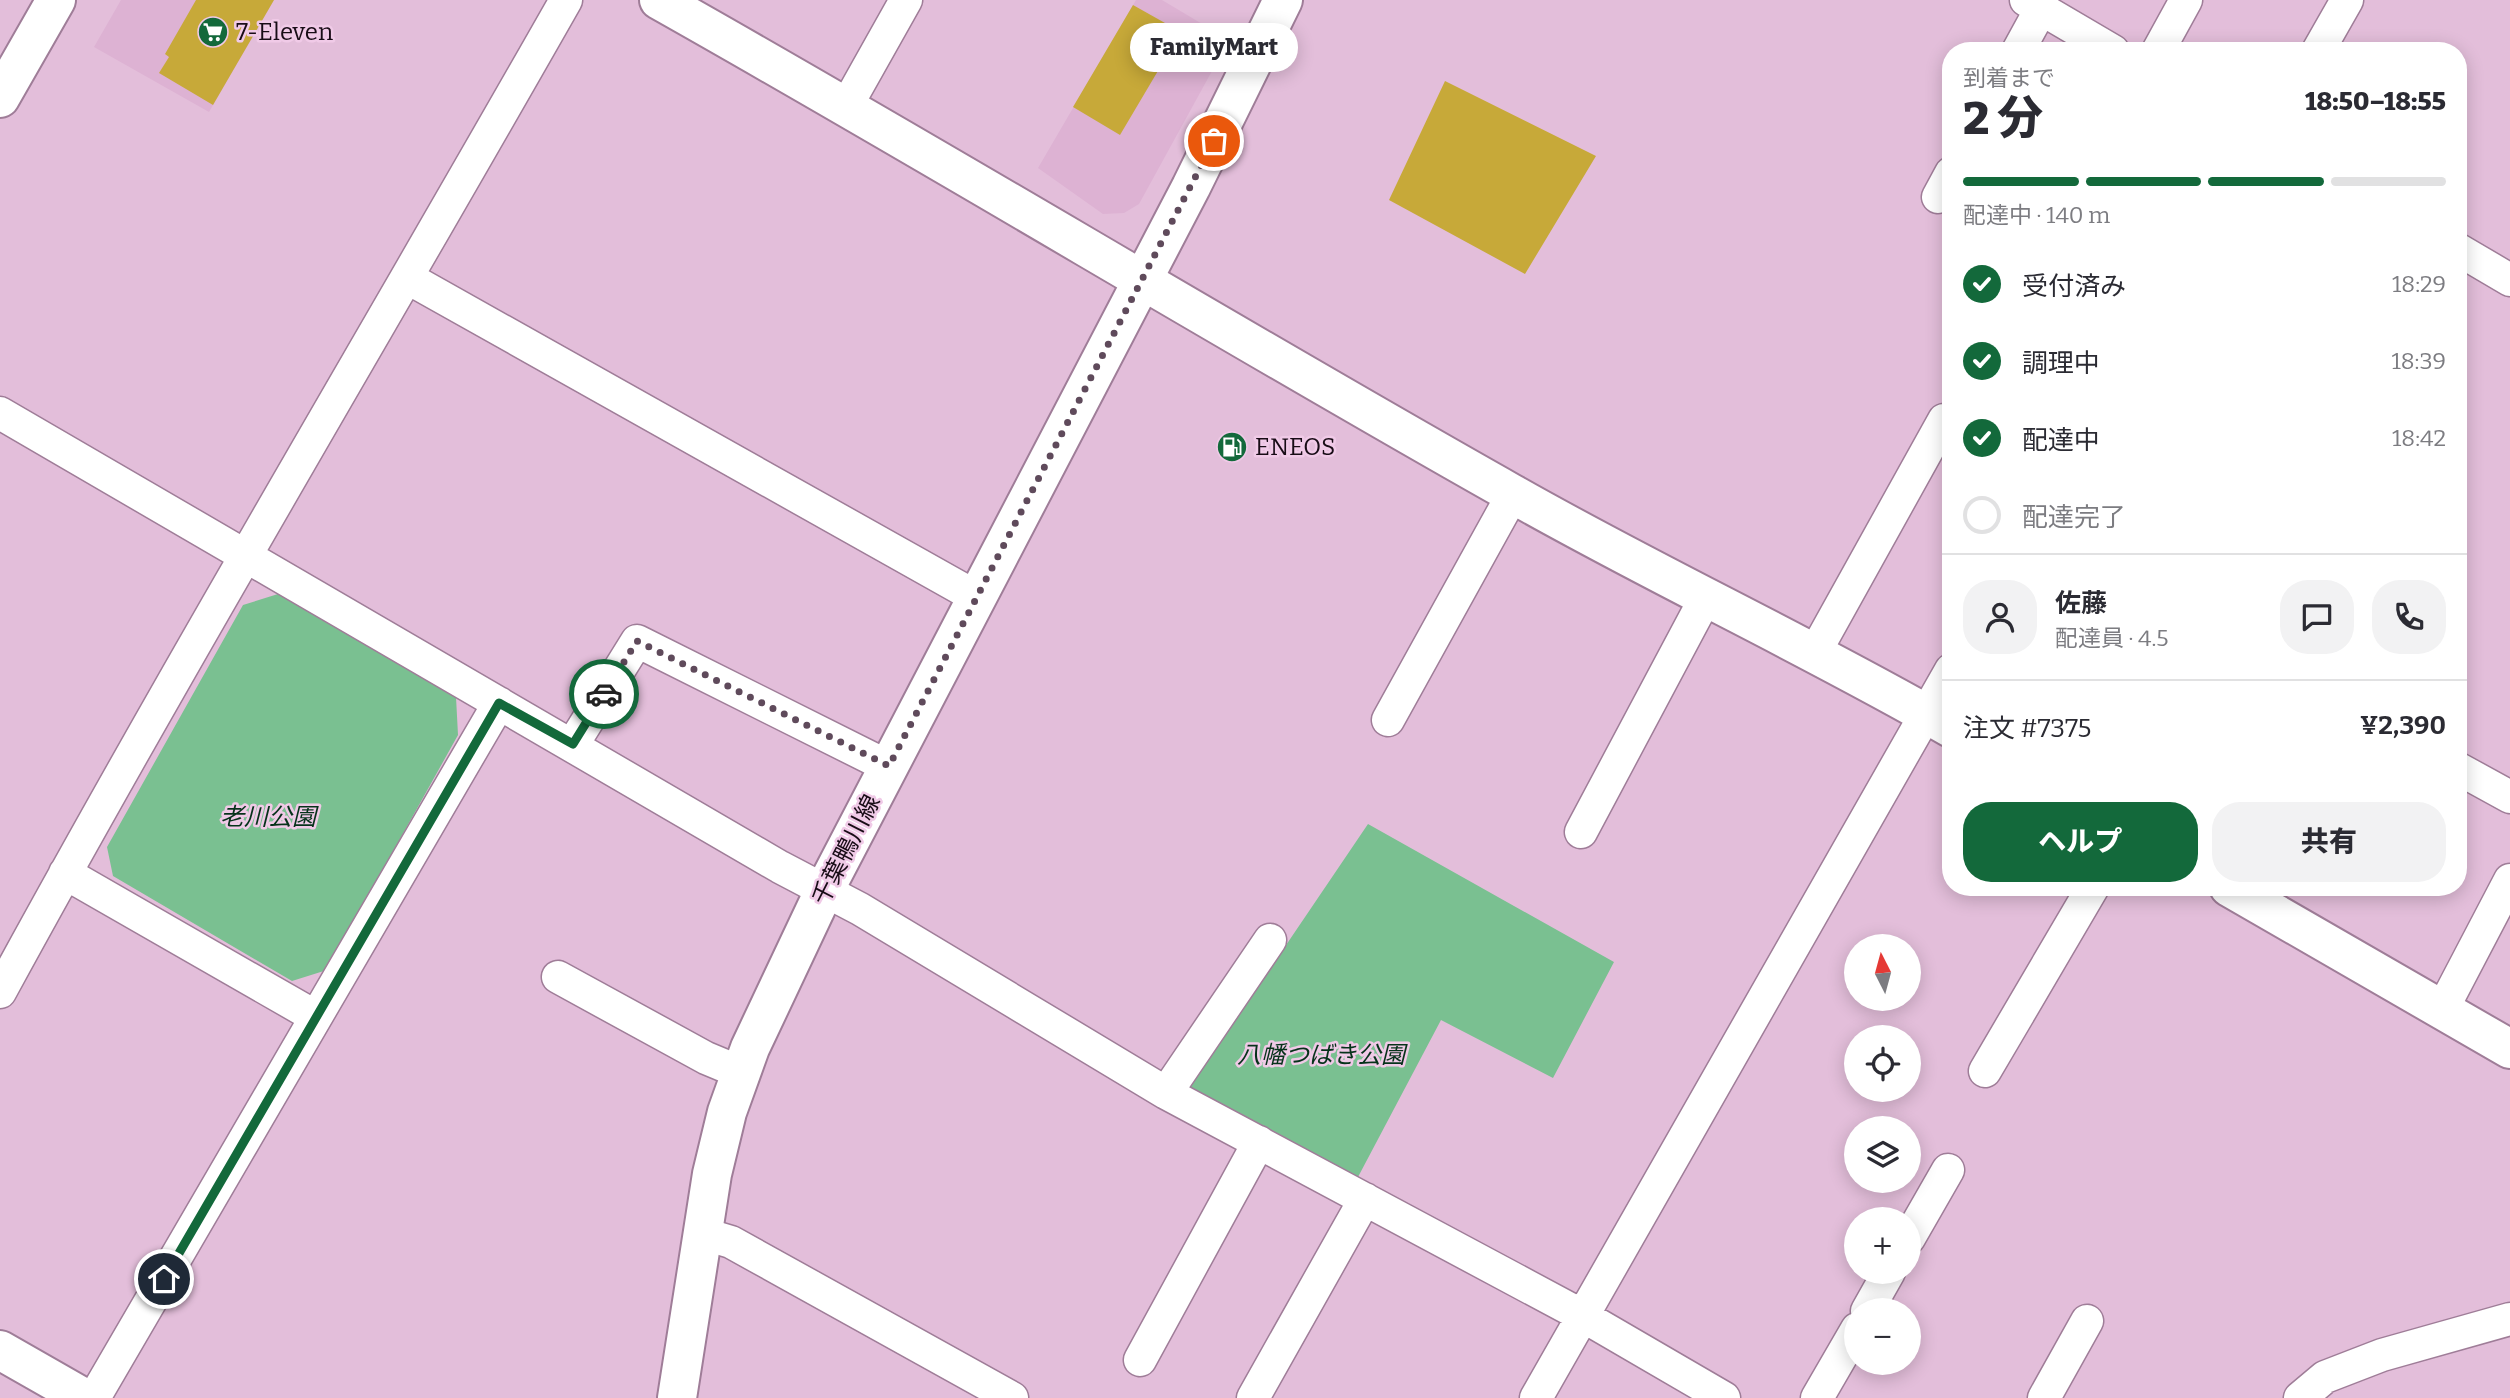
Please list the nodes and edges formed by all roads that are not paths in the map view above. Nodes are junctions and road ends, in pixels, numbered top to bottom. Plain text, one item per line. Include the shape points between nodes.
1 (56, 0) edge
2 (566, 0) edge
3 (659, 0) edge
4 (906, 0) edge
5 (1283, 0) edge
6 (2186, 0) edge
7 (2347, 0) edge
8 (2034, 4) edge
9 (2021, 42) edge
10 (2096, 42) edge
11 (2163, 42) edge
12 (2323, 42) edge
13 (0, 98) edge
14 (847, 106) junction
15 (2467, 255) edge
16 (408, 278) junction
17 (1141, 280) junction
18 (2510, 280) edge
19 (0, 413) edge
20 (1942, 424) edge
21 (1513, 494) junction
22 (245, 557) junction
23 (1706, 597) junction
24 (978, 598) junction
25 (1814, 654) junction
26 (499, 703) junction
27 (1388, 720) dead end
28 (1938, 720) edge
29 (573, 744) junction
30 (889, 766) junction
31 (2467, 773) edge
32 (2510, 797) edge
33 (1581, 832) dead end
34 (65, 873) junction
35 (2510, 880) edge
36 (825, 889) junction
37 (2088, 896) edge
38 (2245, 896) edge
39 (1270, 940) dead end
40 (558, 977) dead end
41 (0, 992) edge
42 (2442, 1010) junction
43 (316, 1017) junction
44 (2510, 1049) edge
45 (1985, 1071) dead end
46 (742, 1073) junction
47 (1166, 1093) junction
48 (1259, 1142) junction
49 (1948, 1170) dead end
50 (1365, 1199) junction
51 (1921, 1217) edge
52 (701, 1233) junction
53 (1583, 1315) junction
54 (2510, 1319) edge
55 (2087, 1321) dead end
56 (0, 1350) edge
57 (1844, 1351) edge
58 (1140, 1360) dead end
59 (84, 1398) edge
60 (94, 1398) edge
61 (677, 1398) edge
62 (1012, 1398) edge
63 (1253, 1398) edge
64 (1536, 1398) edge
65 (1724, 1398) edge
66 (1817, 1398) edge
67 (2044, 1398) edge
68 (2300, 1398) edge

1 - 13 street
2 - 16 street
3 - 14 street
4 - 14 street
5 - 17 street, 千葉鴨川線
6 - 11 street
7 - 12 street
8 - 9 street
8 - 10 street
14 - 17 street
15 - 18 street
16 - 22 street
16 - 24 street
17 - 21 street
17 - 24 street, 千葉鴨川線
19 - 22 street
20 - 25 street
21 - 23 street
21 - 27 street
22 - 26 street
22 - 34 street
23 - 25 street
23 - 33 street
24 - 30 street, 千葉鴨川線
25 - 28 street
26 - 29 street
26 - 43 street
28 - 53 street
29 - 30 street via 637,641
29 - 36 street
30 - 36 street, 千葉鴨川線
31 - 32 street
34 - 41 street
34 - 43 street
35 - 42 street
36 - 46 street, 千葉鴨川線
36 - 47 street
37 - 45 street
38 - 42 street
39 - 47 street
40 - 46 street
42 - 44 street
43 - 60 street
46 - 52 street, 千葉鴨川線 via 719,1143
47 - 48 street
48 - 50 street
48 - 58 street
49 - 51 street
50 - 53 street
50 - 63 street
52 - 61 street, 千葉鴨川線
52 - 62 street via 731,1242
53 - 64 street
53 - 65 street
54 - 68 street via 2382,1355 2325,1377
55 - 67 street
56 - 59 street
57 - 66 street

